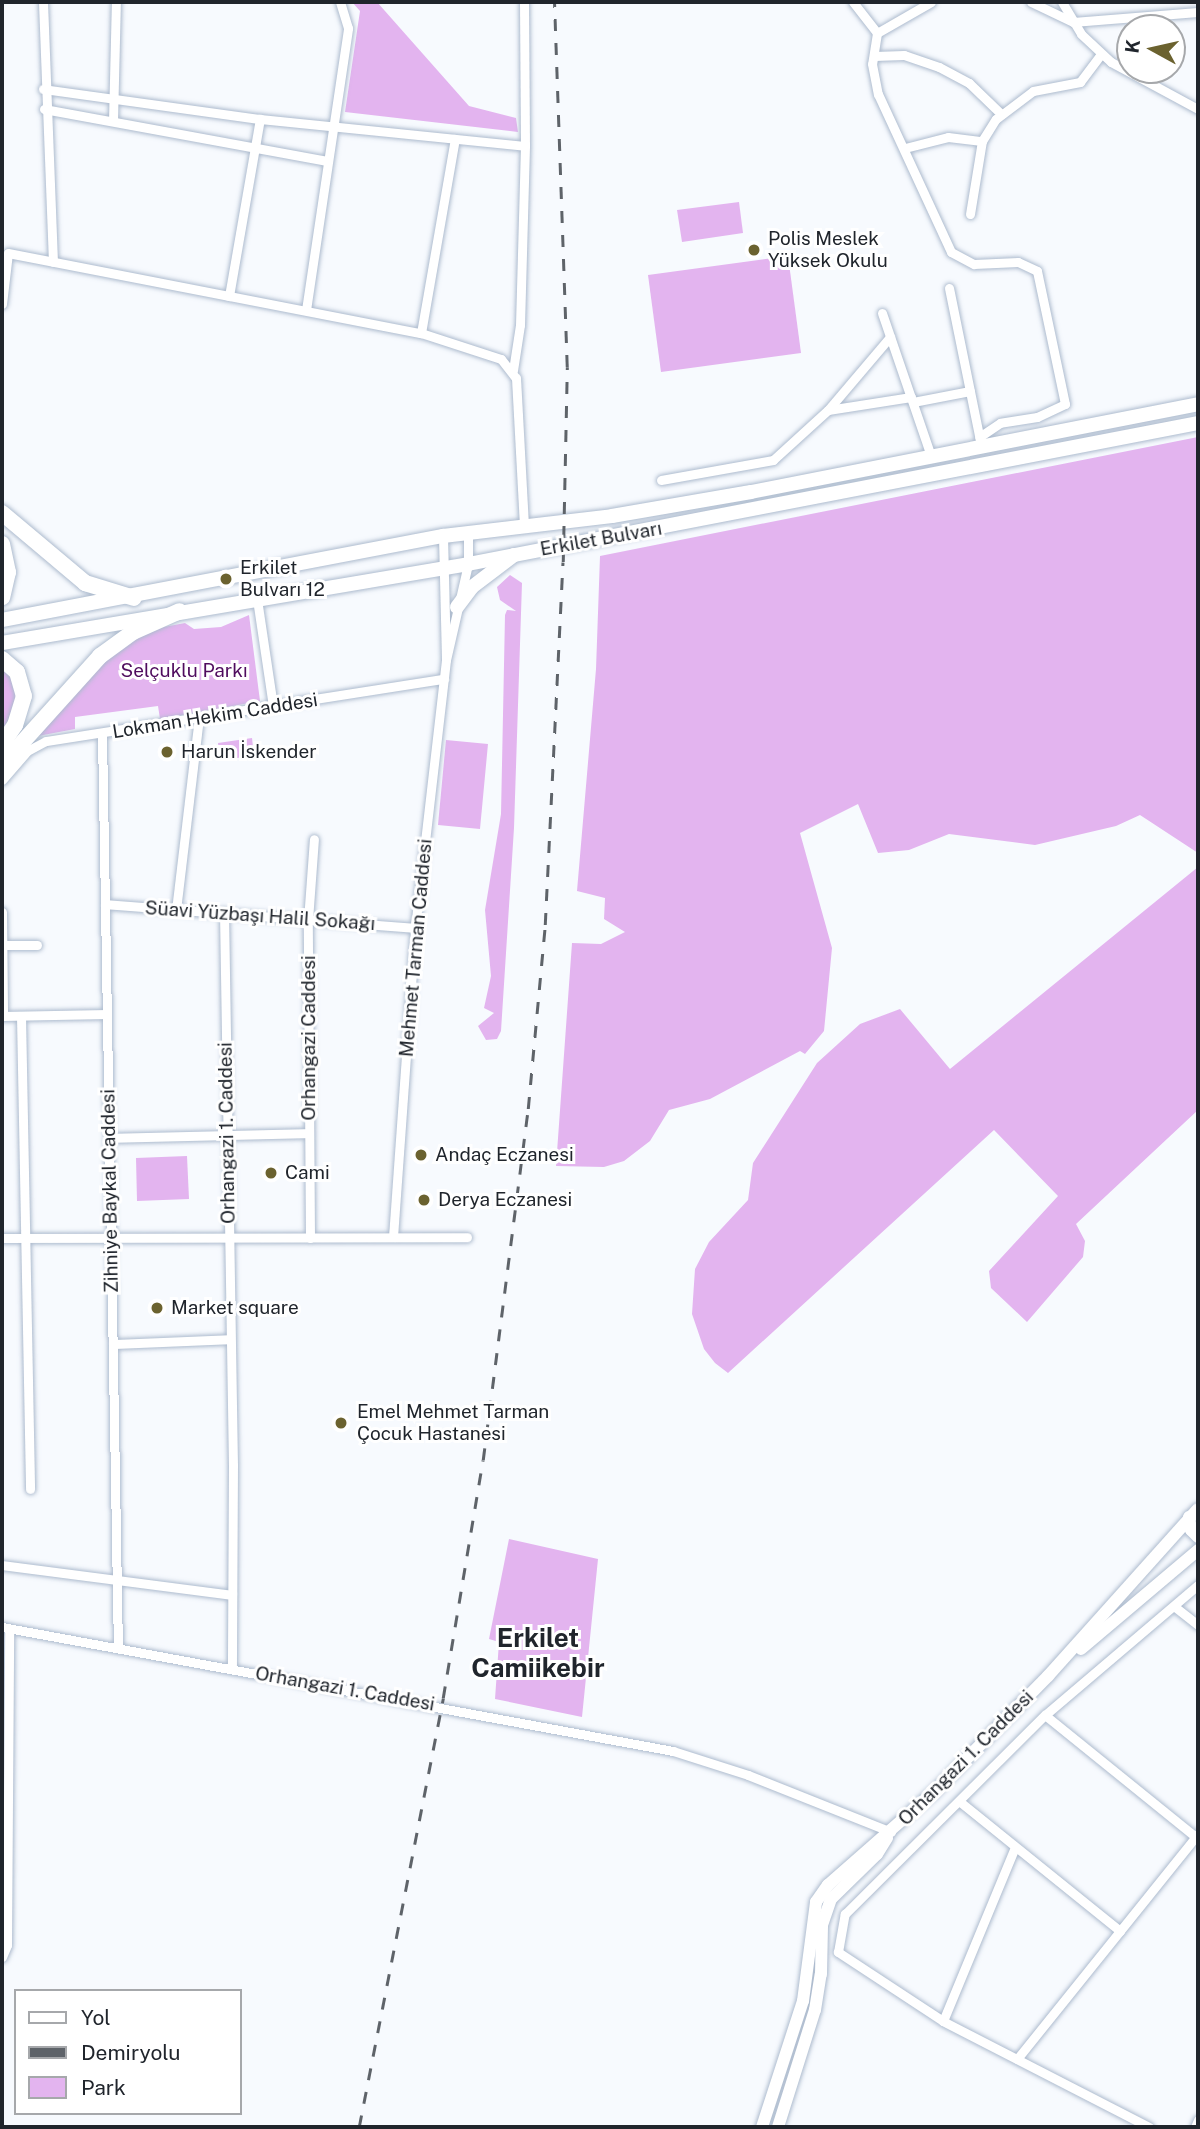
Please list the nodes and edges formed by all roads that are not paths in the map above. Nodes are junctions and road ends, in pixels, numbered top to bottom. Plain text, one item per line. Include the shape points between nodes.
1 (43, 2) edge
2 (116, 2) edge
3 (340, 2) edge
4 (524, 2) edge
5 (853, 2) edge
6 (931, 2) edge
7 (1031, 2) edge
8 (1062, 2) edge
9 (1198, 12) edge
10 (1073, 22) junction
11 (877, 33) junction
12 (1101, 54) junction
13 (874, 56) junction
14 (43, 89) junction
15 (113, 99) junction
16 (44, 109) junction
17 (1198, 109) edge
18 (1001, 114) junction
19 (260, 119) junction
20 (113, 121) junction
21 (331, 127) junction
22 (454, 139) junction
23 (982, 141) junction
24 (525, 146) junction
25 (255, 147) junction
26 (905, 148) junction
27 (327, 161) junction
28 (970, 214) dead end
29 (53, 262) junction
30 (949, 288) dead end
31 (229, 296) junction
32 (2, 304) edge
33 (306, 310) junction
34 (882, 313) dead end
35 (421, 332) junction
36 (890, 337) junction
37 (513, 370) junction
38 (970, 391) junction
39 (912, 399) junction
40 (1198, 404) edge
41 (828, 410) junction
42 (1198, 423) edge
43 (980, 442) junction
44 (931, 456) junction
45 (661, 480) dead end
46 (2, 513) edge
47 (524, 528) junction
48 (468, 534) junction
49 (443, 536) junction
50 (2, 544) edge
51 (514, 555) junction
52 (468, 564) junction
53 (442, 568) junction
54 (2, 597) edge
55 (134, 598) junction
56 (257, 599) junction
57 (457, 607) junction
58 (180, 611) junction
59 (2, 620) edge
60 (2, 643) edge
61 (2, 659) edge
62 (446, 660) junction
63 (444, 679) junction
64 (273, 706) junction
65 (199, 718) junction
66 (102, 734) junction
67 (2, 744) edge
68 (2, 765) edge
69 (2, 780) edge
70 (314, 839) dead end
71 (105, 904) junction
72 (176, 910) junction
73 (2, 912) edge
74 (224, 912) junction
75 (308, 920) junction
76 (415, 928) junction
77 (2, 945) edge
78 (37, 945) dead end
79 (107, 1014) junction
80 (2, 1016) edge
81 (21, 1016) junction
82 (309, 1133) junction
83 (226, 1135) junction
84 (109, 1138) junction
85 (229, 1234) junction
86 (111, 1236) junction
87 (393, 1237) junction
88 (467, 1237) dead end
89 (2, 1238) edge
90 (310, 1238) junction
91 (25, 1239) junction
92 (230, 1339) junction
93 (113, 1344) junction
94 (30, 1489) dead end
95 (1194, 1513) edge
96 (1198, 1537) edge
97 (1198, 1549) edge
98 (2, 1565) edge
99 (117, 1580) junction
100 (1198, 1585) edge
101 (232, 1595) junction
102 (1175, 1607) junction
103 (1198, 1625) edge
104 (5, 1628) edge
105 (118, 1648) junction
106 (232, 1669) junction
107 (1048, 1676) junction
108 (1045, 1715) junction
109 (959, 1801) junction
110 (891, 1832) junction
111 (1197, 1837) edge
112 (1015, 1847) junction
113 (1120, 1931) junction
114 (2, 1957) edge
115 (943, 2021) junction
116 (1017, 2059) junction
117 (1198, 2120) edge
118 (762, 2127) edge
119 (778, 2127) edge
120 (1149, 2127) edge
121 (1195, 2127) edge

1 - 14 street
2 - 15 street
3 - 21 street via 348,28
4 - 24 street
5 - 11 street
6 - 11 street
7 - 10 street
8 - 10 street
9 - 10 street
10 - 12 street
11 - 13 street
12 - 17 street
12 - 18 street via 1080,82 1032,91
13 - 18 street via 904,55 939,66 969,83
13 - 26 street via 878,94
14 - 15 street
14 - 16 street
15 - 19 street
15 - 20 street
16 - 20 street
16 - 29 street
18 - 23 street
19 - 21 street
19 - 25 street
20 - 25 street
21 - 22 street
21 - 27 street
22 - 24 street
22 - 35 street
23 - 26 street via 948,137
23 - 28 street
24 - 37 street via 520,325
25 - 27 street
25 - 31 street
26 - 43 street via 951,252 974,264 1018,262 1037,271 1065,404 1037,417 1000,423
27 - 33 street
29 - 31 street
29 - 32 street via 8,253
30 - 38 street
31 - 33 street
33 - 35 street
34 - 36 street
35 - 37 street via 501,359
36 - 39 street
36 - 41 street
37 - 47 street
38 - 39 street
38 - 43 street
39 - 41 street
39 - 44 street
40 - 43 main road, Erkilet Bulvarı
41 - 45 street via 773,460
42 - 51 main road, Erkilet Bulvarı
43 - 44 main road, Erkilet Bulvarı
44 - 47 main road, Erkilet Bulvarı via 659,508
46 - 55 highway via 85,583
47 - 48 main road, Erkilet Bulvarı
48 - 49 main road, Erkilet Bulvarı
48 - 52 street, Mehmet Tarman Caddesi
49 - 53 street, Mehmet Tarman Caddesi
49 - 55 main road, Erkilet Bulvarı
50 - 54 highway via 8,572
51 - 52 main road, Erkilet Bulvarı
51 - 57 main road via 472,587
52 - 53 main road, Erkilet Bulvarı
52 - 57 street, Mehmet Tarman Caddesi
53 - 56 main road, Erkilet Bulvarı
53 - 62 street, Mehmet Tarman Caddesi
55 - 59 main road, Erkilet Bulvarı
56 - 58 main road, Erkilet Bulvarı
56 - 64 street
57 - 62 street, Mehmet Tarman Caddesi
58 - 60 main road, Erkilet Bulvarı
58 - 68 highway via 132,632 100,656
61 - 67 highway via 17,671 24,696 16,725
62 - 63 street, Mehmet Tarman Caddesi
63 - 64 street, Lokman Hekim Caddesi
63 - 76 street, Mehmet Tarman Caddesi
64 - 65 street, Lokman Hekim Caddesi
65 - 66 street, Lokman Hekim Caddesi
65 - 72 street
66 - 69 street, Lokman Hekim Caddesi via 37,744
66 - 71 street, Zihniye Baykal Caddesi
70 - 75 street, Orhangazi Caddesi
71 - 72 street, Süavi Yüzbaşı Halil Sokağı
71 - 79 street, Zihniye Baykal Caddesi
72 - 74 street, Süavi Yüzbaşı Halil Sokağı
73 - 77 street
74 - 75 street, Süavi Yüzbaşı Halil Sokağı
74 - 83 street, Orhangazi 1. Caddesi
75 - 76 street, Süavi Yüzbaşı Halil Sokağı
75 - 82 street, Orhangazi Caddesi
76 - 87 street, Mehmet Tarman Caddesi
77 - 78 street
77 - 80 street
79 - 81 street
79 - 84 street, Zihniye Baykal Caddesi
80 - 81 street
81 - 91 street
82 - 83 street
82 - 90 street, Orhangazi Caddesi
83 - 84 street
83 - 85 street, Orhangazi 1. Caddesi
84 - 86 street, Zihniye Baykal Caddesi
85 - 86 street
85 - 90 street
85 - 92 street, Orhangazi 1. Caddesi
86 - 91 street
86 - 93 street, Zihniye Baykal Caddesi
87 - 88 street
87 - 90 street
89 - 91 street
91 - 94 street
92 - 93 street
92 - 101 street, Orhangazi 1. Caddesi
93 - 99 street, Zihniye Baykal Caddesi
95 - 96 street via 1191,1530
95 - 107 street, Orhangazi 1. Caddesi
97 - 107 street, Orhangazi 1. Caddesi
98 - 99 street
99 - 101 street
99 - 105 street, Zihniye Baykal Caddesi
100 - 102 street
101 - 106 street, Orhangazi 1. Caddesi
102 - 103 street
102 - 108 street
104 - 105 street
104 - 114 street via 6,1945
105 - 106 street
106 - 110 street, Orhangazi 1. Caddesi via 673,1751 748,1775
107 - 110 street, Orhangazi 1. Caddesi
108 - 109 street
108 - 111 street
109 - 112 street
109 - 115 street via 845,1914 838,1952
110 - 118 street via 828,1885 816,1902 803,2001
110 - 119 street via 877,1854 831,1899 822,1925 815,2010
111 - 113 street
112 - 113 street
112 - 115 street
113 - 116 street
115 - 116 street
116 - 120 street
117 - 121 street

